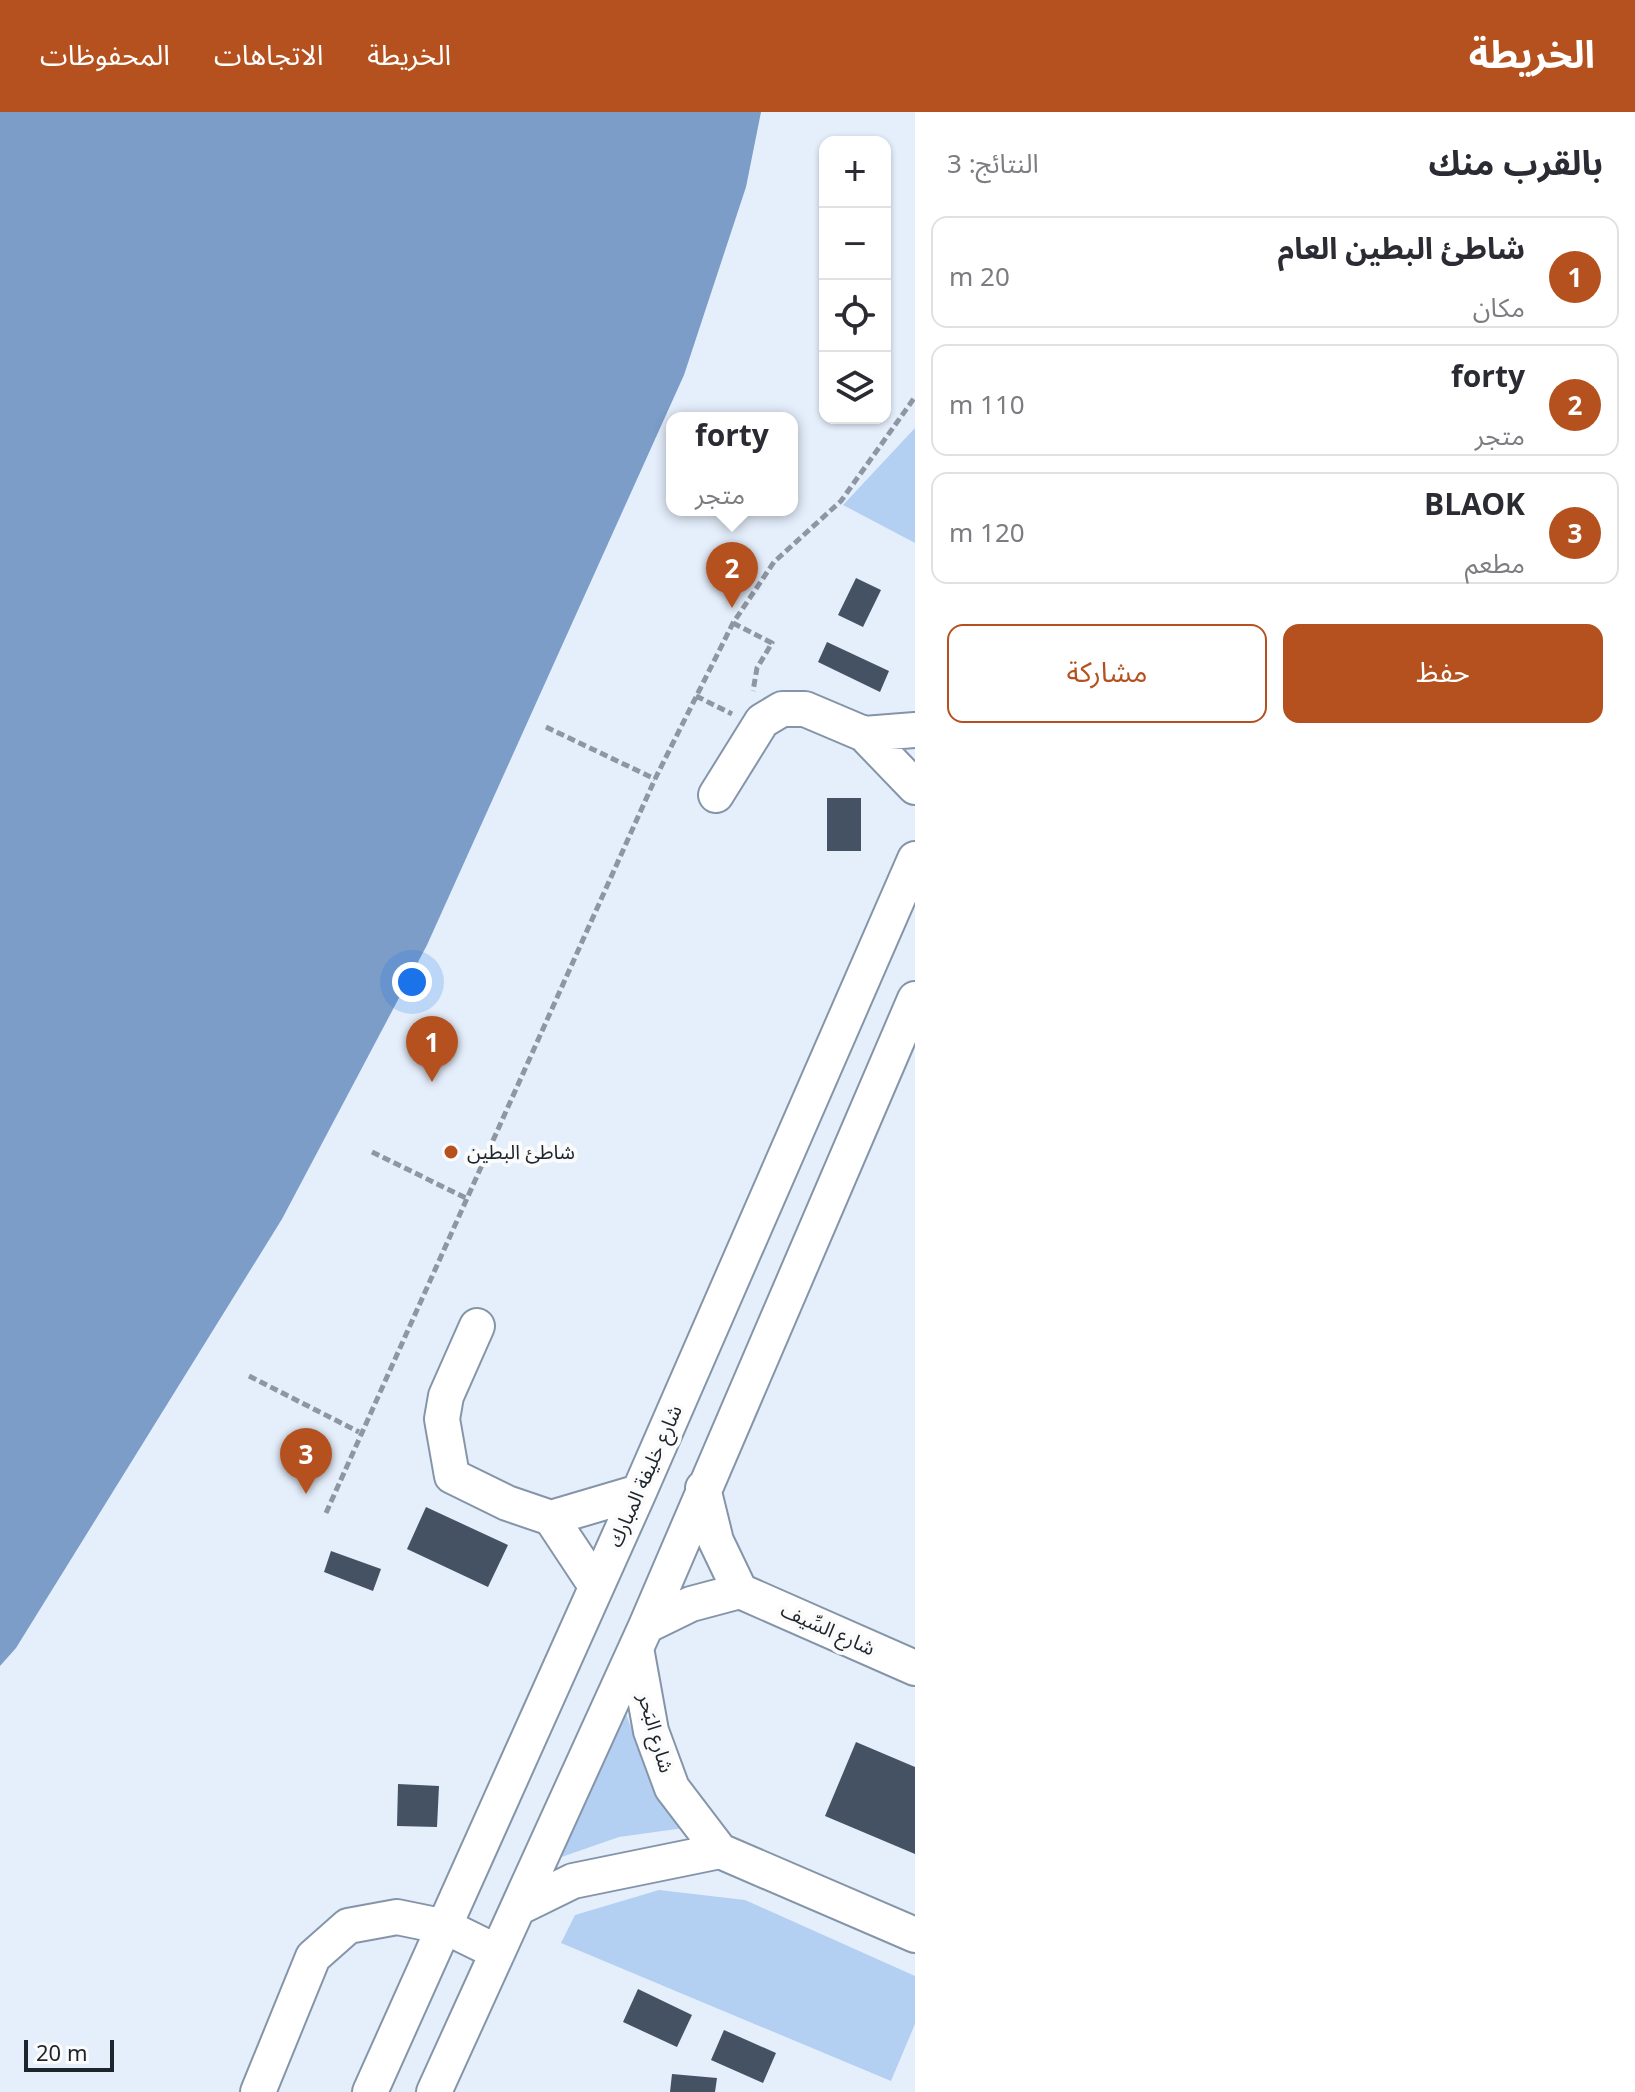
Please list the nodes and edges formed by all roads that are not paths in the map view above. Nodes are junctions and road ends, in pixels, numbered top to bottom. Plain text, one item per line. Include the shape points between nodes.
1 (915, 730) edge
2 (864, 734) junction
3 (915, 787) edge
4 (716, 795) dead end
5 (915, 859) edge
6 (915, 999) edge
7 (477, 1326) dead end
8 (703, 1488) junction
9 (639, 1492) junction
10 (551, 1518) junction
11 (596, 1586) junction
12 (740, 1591) junction
13 (641, 1637) junction
14 (915, 1668) edge
15 (720, 1851) junction
16 (520, 1907) junction
17 (446, 1927) junction
18 (915, 1935) edge
19 (497, 1952) junction
20 (258, 2092) edge
21 (370, 2092) edge
22 (434, 2092) edge

1 - 2 street
2 - 3 street
2 - 4 street via 805,709 782,709 762,721
5 - 9 street, شارع خليفة المبارك
6 - 8 street
7 - 10 street via 446,1396 442,1419 452,1476
8 - 12 street via 716,1541
8 - 13 street
9 - 10 street
9 - 11 street, شارع خليفة المبارك
10 - 11 street
11 - 17 street, شارع خليفة المبارك
12 - 13 street via 691,1604
12 - 14 street, شارع السِّيف
13 - 15 street, شارع البَحر via 651,1731 672,1788
13 - 16 street
15 - 16 street via 573,1881
15 - 18 street, شارع البَحر
16 - 19 street
17 - 19 street
17 - 20 street via 397,1917 348,1926 313,1957
17 - 21 street, شارع خليفة المبارك
19 - 22 street

